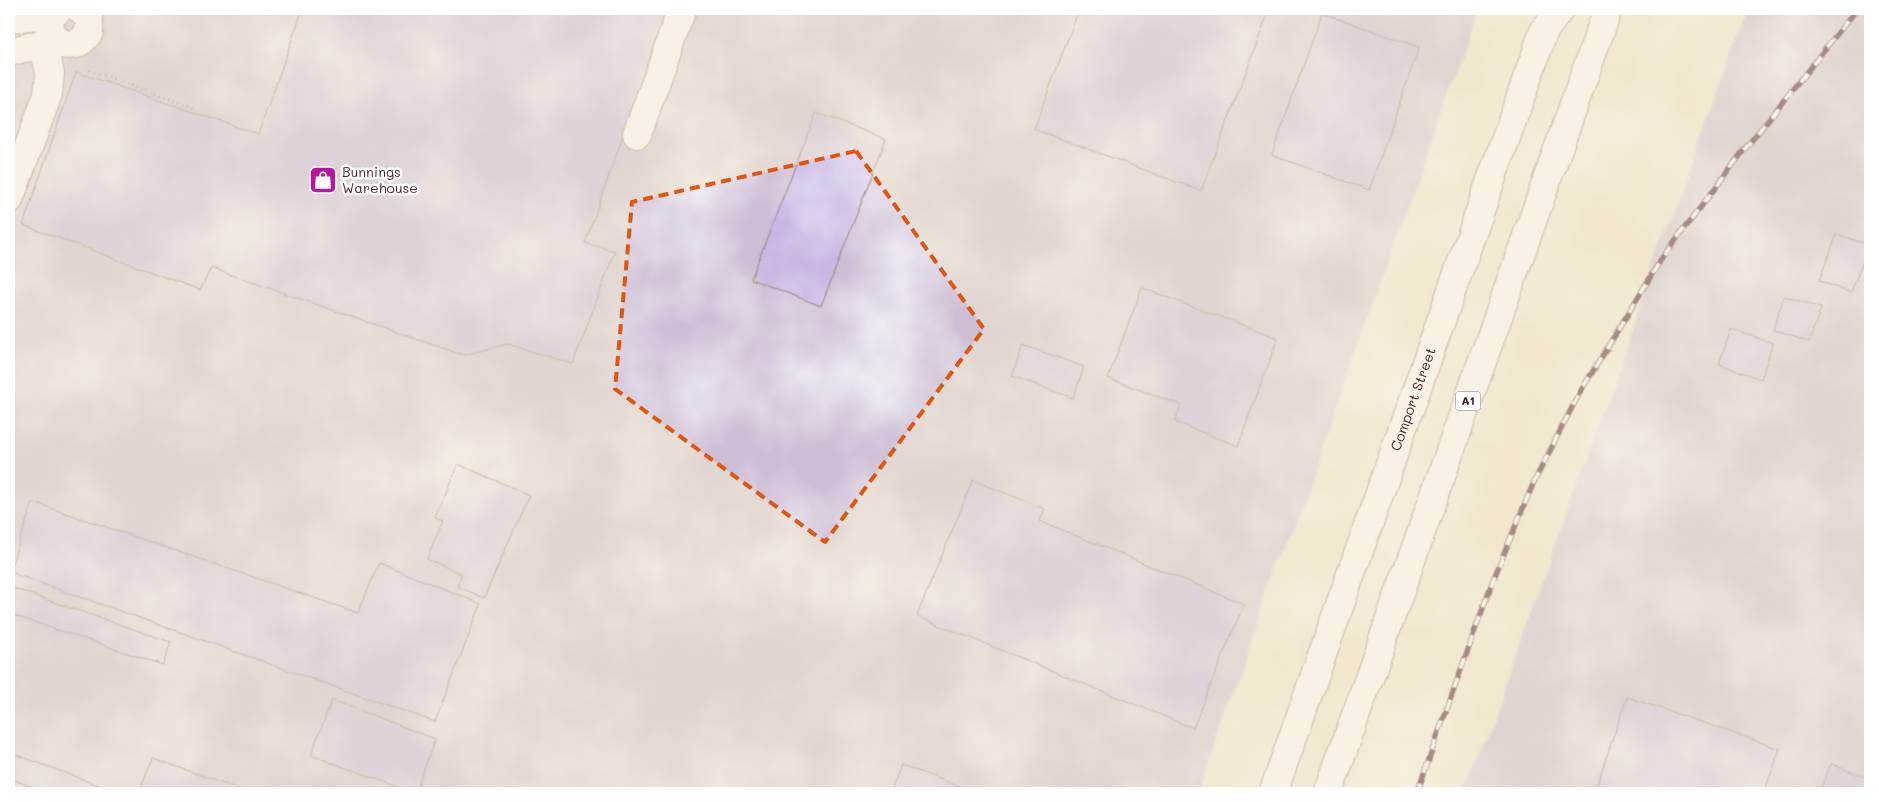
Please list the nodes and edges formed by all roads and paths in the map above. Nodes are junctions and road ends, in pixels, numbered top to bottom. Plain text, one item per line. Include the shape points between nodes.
1 (80, 9) edge
2 (682, 9) edge
3 (1560, 9) edge
4 (1608, 9) edge
5 (9, 18) edge
6 (1548, 20) edge
7 (53, 27) edge
8 (9, 52) edge
9 (88, 69) dead end
10 (197, 109) dead end
11 (637, 134) dead end
12 (9, 200) edge
13 (1273, 793) edge
14 (1328, 793) edge

1 - 7 main road via 89,18 89,32 80,42 67,45
2 - 11 main road
3 - 6 main road, Comport Street
4 - 14 main road, A1
5 - 7 main road via 40,15
6 - 13 main road, Comport Street
7 - 8 main road
7 - 12 main road via 48,94
9 - 10 path

